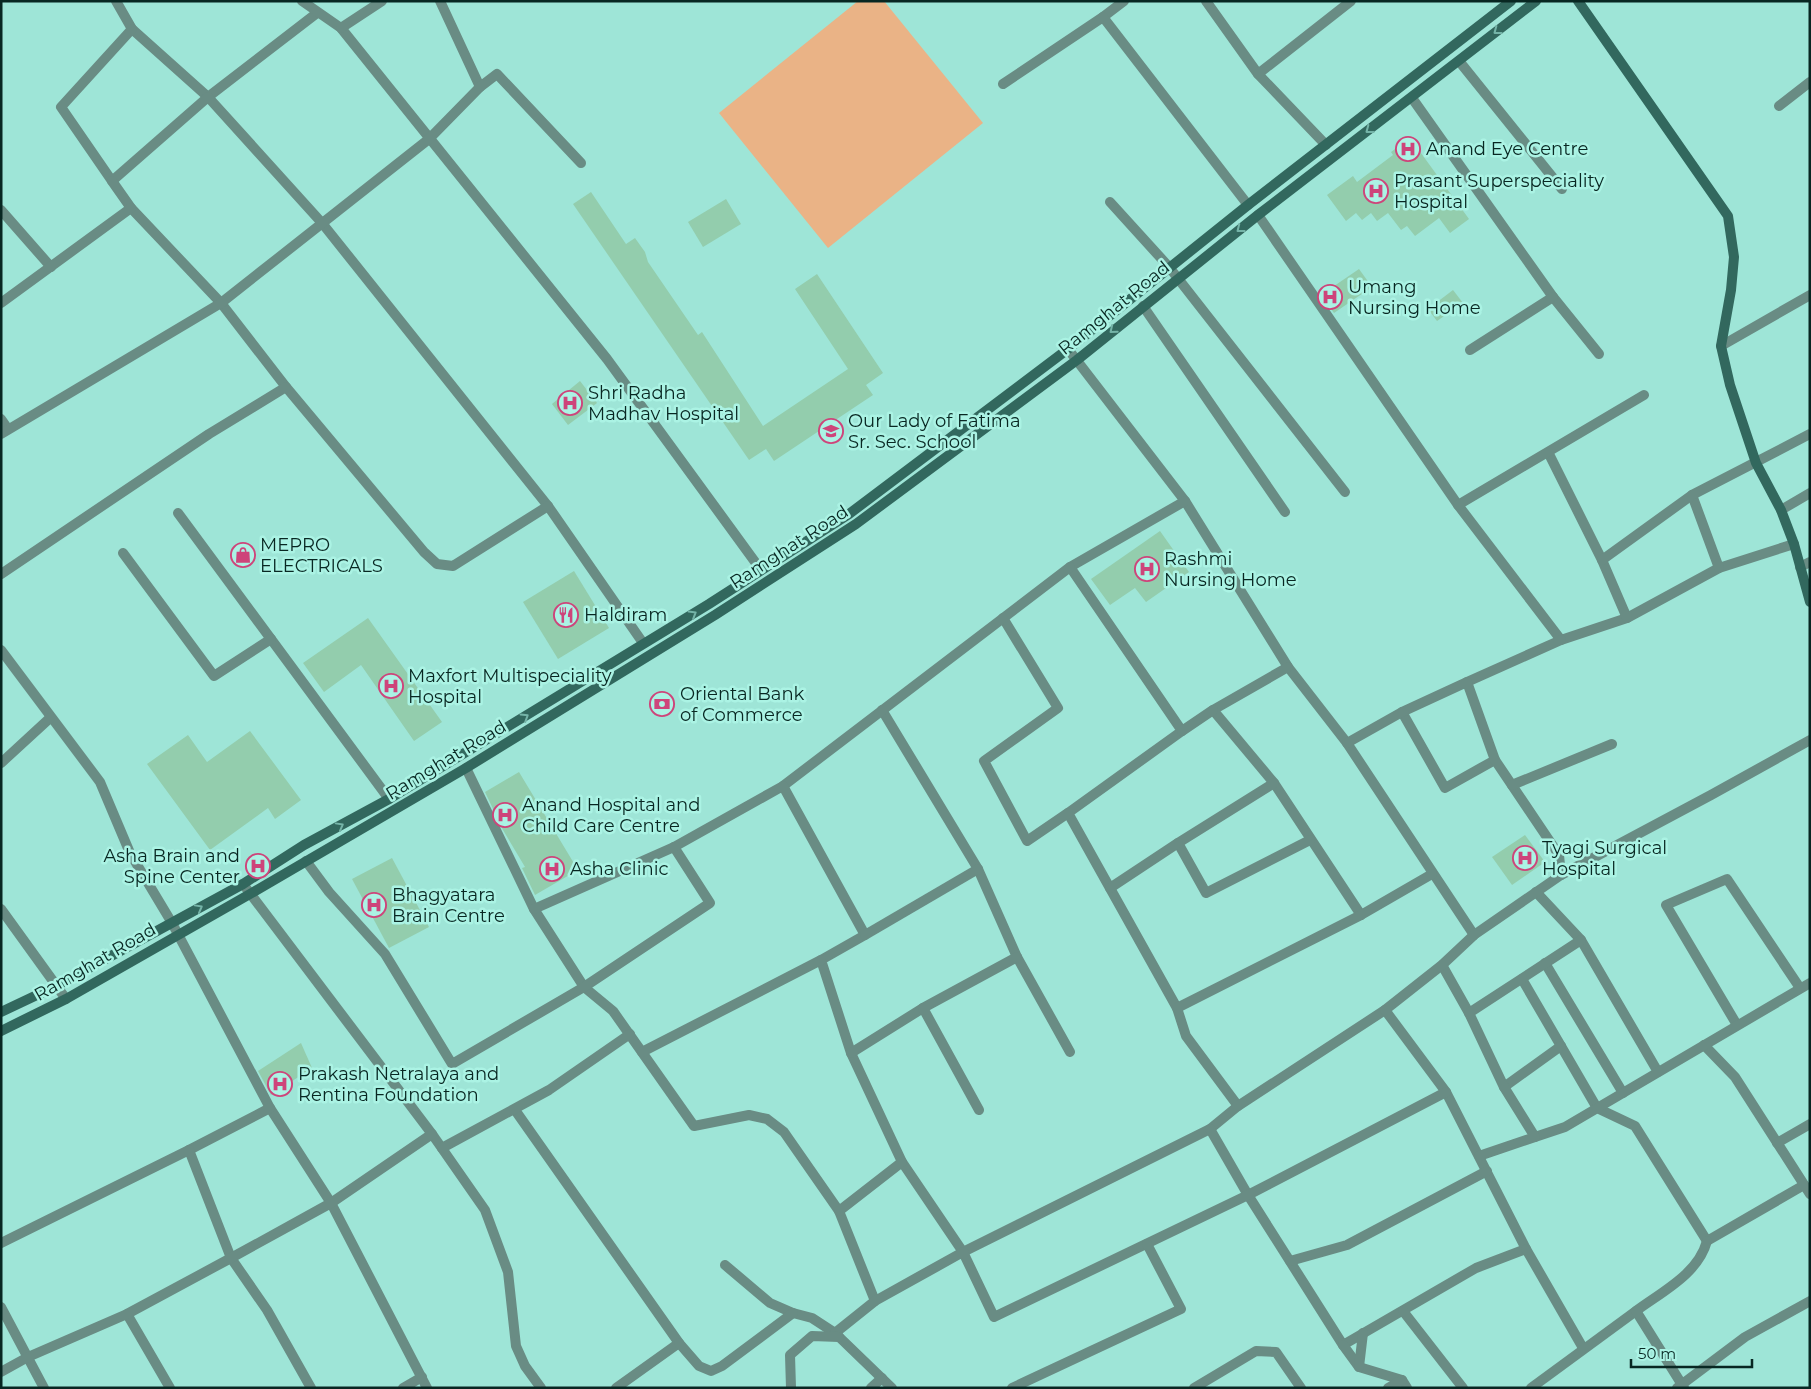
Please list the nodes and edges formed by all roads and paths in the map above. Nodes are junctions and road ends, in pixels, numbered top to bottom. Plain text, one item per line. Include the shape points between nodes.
1 (116, 1) edge
2 (302, 1) edge
3 (382, 1) edge
4 (440, 1) edge
5 (1124, 1) edge
6 (1351, 1) edge
7 (1510, 1) edge
8 (1536, 1) edge
9 (1578, 1) edge
10 (1208, 2) edge
11 (317, 13) junction
12 (1103, 17) junction
13 (341, 28) junction
14 (132, 29) junction
15 (1458, 61) junction
16 (1258, 74) junction
17 (1810, 82) edge
18 (1003, 84) dead end
19 (480, 87) junction
20 (208, 97) junction
21 (1412, 98) junction
22 (1779, 106) dead end
23 (429, 139) junction
24 (1326, 145) junction
25 (581, 163) dead end
26 (112, 181) junction
27 (1562, 189) dead end
28 (1110, 202) dead end
29 (1248, 205) junction
30 (131, 208) junction
31 (1, 210) edge
32 (1258, 215) junction
33 (322, 224) junction
34 (51, 267) junction
35 (1169, 267) junction
36 (1178, 278) junction
37 (1810, 295) edge
38 (1552, 297) junction
39 (221, 303) junction
40 (1, 304) edge
41 (1143, 306) junction
42 (1720, 346) junction
43 (1068, 349) junction
44 (1470, 350) dead end
45 (1599, 354) dead end
46 (1077, 360) junction
47 (286, 387) junction
48 (1644, 395) dead end
49 (1, 419) edge
50 (5, 432) edge
51 (1810, 434) edge
52 (1549, 454) junction
53 (1756, 463) junction
54 (1345, 492) dead end
55 (1810, 493) edge
56 (1692, 495) junction
57 (1185, 501) junction
58 (1458, 505) junction
59 (548, 506) junction
60 (1781, 510) junction
61 (1285, 512) dead end
62 (178, 513) dead end
63 (1794, 544) junction
64 (123, 553) dead end
65 (1602, 560) junction
66 (1805, 564) edge
67 (1070, 567) junction
68 (1719, 568) junction
69 (761, 570) junction
70 (2, 573) edge
71 (1810, 602) edge
72 (1003, 618) junction
73 (1627, 618) junction
74 (271, 639) junction
75 (1561, 640) junction
76 (643, 643) junction
77 (1, 650) edge
78 (1288, 667) junction
79 (1467, 682) junction
80 (882, 710) junction
81 (1214, 710) junction
82 (1402, 712) junction
83 (50, 718) junction
84 (1182, 731) junction
85 (1810, 740) edge
86 (1347, 743) junction
87 (1612, 744) dead end
88 (1495, 760) junction
89 (1, 762) edge
90 (466, 768) junction
91 (1274, 783) junction
92 (1512, 785) junction
93 (782, 786) junction
94 (389, 799) junction
95 (1068, 813) junction
96 (1310, 840) junction
97 (1178, 843) junction
98 (674, 847) junction
99 (306, 861) junction
100 (978, 869) junction
101 (1432, 874) junction
102 (1561, 875) junction
103 (243, 884) junction
104 (1110, 888) junction
105 (1536, 892) junction
106 (250, 894) junction
107 (1, 909) edge
108 (534, 909) junction
109 (1361, 914) junction
110 (172, 923) junction
111 (178, 934) junction
112 (1474, 934) junction
113 (865, 935) junction
114 (1581, 940) junction
115 (1017, 957) junction
116 (821, 960) junction
117 (1545, 963) junction
118 (1442, 965) junction
119 (1522, 979) junction
120 (1810, 982) edge
121 (56, 986) junction
122 (584, 987) junction
123 (1800, 988) junction
124 (66, 999) junction
125 (923, 1008) junction
126 (1177, 1008) junction
127 (1385, 1010) junction
128 (1, 1012) edge
129 (1469, 1013) junction
130 (1737, 1026) junction
131 (1, 1031) edge
132 (630, 1034) junction
133 (1704, 1045) junction
134 (1561, 1046) junction
135 (642, 1052) junction
136 (1070, 1052) dead end
137 (851, 1053) junction
138 (1658, 1072) junction
139 (1504, 1087) junction
140 (1446, 1092) junction
141 (1623, 1093) junction
142 (1238, 1106) junction
143 (270, 1108) junction
144 (1597, 1108) junction
145 (515, 1110) junction
146 (978, 1110) dead end
147 (1810, 1124) edge
148 (1210, 1130) junction
149 (432, 1134) junction
150 (1535, 1138) junction
151 (1777, 1143) junction
152 (442, 1148) junction
153 (189, 1150) junction
154 (1479, 1156) junction
155 (902, 1162) junction
156 (1487, 1171) junction
157 (1807, 1190) edge
158 (1248, 1195) junction
159 (331, 1203) junction
160 (838, 1211) junction
161 (1707, 1241) junction
162 (1, 1243) edge
163 (1147, 1244) junction
164 (1526, 1249) junction
165 (963, 1252) junction
166 (231, 1258) junction
167 (1290, 1261) junction
168 (724, 1266) dead end
169 (875, 1301) junction
170 (1810, 1302) edge
171 (1, 1307) edge
172 (1403, 1311) junction
173 (1636, 1311) junction
174 (793, 1313) junction
175 (127, 1314) junction
176 (1363, 1333) junction
177 (837, 1335) junction
178 (679, 1343) junction
179 (1343, 1345) junction
180 (1583, 1348) junction
181 (28, 1357) junction
182 (1359, 1367) junction
183 (1, 1372) edge
184 (422, 1377) junction
185 (882, 1378) junction
186 (1404, 1384) edge
187 (1681, 1386) edge
188 (44, 1388) edge
189 (170, 1388) edge
190 (311, 1388) edge
191 (402, 1388) edge
192 (427, 1388) edge
193 (541, 1388) edge
194 (616, 1388) edge
195 (791, 1388) edge
196 (871, 1388) edge
197 (892, 1388) edge
198 (1012, 1388) edge
199 (1194, 1388) edge
200 (1301, 1388) edge
201 (1388, 1388) edge
202 (1463, 1388) edge
203 (1532, 1388) edge

1 - 14 street
2 - 11 street
3 - 13 street
4 - 19 street
5 - 12 street
6 - 16 street
7 - 24 main road, Ramghat Road
8 -> 15 main road, Ramghat Road
9 - 42 main road via 1728,216 1734,258
10 - 16 street
11 - 13 street
11 - 20 street
12 - 18 street
12 - 29 street
13 - 23 street
14 - 20 street
14 - 26 street via 60,107
15 - 21 main road, Ramghat Road
15 - 27 street
16 - 24 street
17 - 22 street
19 - 23 street
19 - 25 street via 497,74
20 - 26 street
20 - 33 street
21 -> 32 main road, Ramghat Road
21 - 38 street
23 - 33 street
23 - 69 street via 607,359
24 - 29 main road, Ramghat Road
26 - 30 street
28 - 35 street
29 - 35 main road, Ramghat Road
30 - 34 street
30 - 39 street
31 - 34 street
32 -> 36 main road, Ramghat Road
32 - 58 street
33 - 39 street
33 - 59 street
34 - 40 street
35 - 36 street
35 - 43 main road, Ramghat Road
36 - 41 main road, Ramghat Road
36 - 54 street
37 - 42 street
38 - 44 street
38 - 45 street
39 - 47 street
39 - 50 street
41 -> 46 main road, Ramghat Road
41 - 61 street
42 - 53 main road
43 - 46 street
43 - 69 main road, Ramghat Road via 849,514
46 - 57 street
46 - 90 main road, Ramghat Road via 856,524
47 - 59 street via 437,564 453,566
47 - 70 street via 209,434
48 - 52 street
49 - 50 street
51 - 53 street
52 - 58 street
52 - 65 street
53 - 56 street
53 - 60 main road
55 - 60 street
56 - 65 street
56 - 68 street
57 - 67 street
57 - 78 street
58 - 75 street
59 - 76 street
60 - 63 main road
62 - 74 street
63 - 66 main road
63 - 68 street
64 - 74 street via 214,676
65 - 73 street
66 - 71 main road
67 - 72 street
67 - 84 street
68 - 73 street
76 -> 69 main road, Ramghat Road
72 - 80 street
72 - 95 street via 1058,708 984,761 1027,841
73 - 75 street
74 - 94 street
75 - 79 street
94 -> 76 main road, Ramghat Road
77 - 83 street
78 - 81 street
78 - 86 street
79 - 82 street
79 - 88 street
80 - 93 street
80 - 100 street
81 - 84 street
81 - 91 street
82 - 86 street
82 - 88 street via 1445,788
83 - 89 street
83 - 110 street via 100,782 130,853
84 - 95 street
85 - 102 street
86 - 101 street
87 - 92 street
88 - 92 street
90 - 99 main road, Ramghat Road
90 - 108 street
91 - 96 street
91 - 97 street
92 - 102 street via 1559,855
93 - 98 street
93 - 113 street
103 -> 94 main road, Ramghat Road via 304,845
95 - 104 street
96 - 97 street via 1206,893
96 - 109 street
97 - 104 street
98 - 108 street
98 - 122 street via 710,903
99 - 106 main road, Ramghat Road
99 - 122 street via 329,892 385,954 452,1064
100 - 113 street
100 - 115 street
101 - 109 street
101 - 112 street
102 - 105 street
103 - 106 street
110 -> 103 main road, Ramghat Road
104 - 126 street
105 - 112 street
105 - 114 street
106 - 111 main road, Ramghat Road
106 - 149 street
107 - 121 street
108 - 122 street
109 - 126 street
110 - 111 street
110 - 121 main road, Ramghat Road
111 - 124 main road, Ramghat Road
111 - 143 street
112 - 118 street
113 - 116 street
114 - 117 street
114 - 138 street
115 - 125 street
115 - 136 street
116 - 135 street
116 - 137 street
117 - 119 street
117 - 141 street
118 - 127 street
118 - 129 street
119 - 129 street
119 - 134 street
120 - 123 street
121 - 124 street
121 - 128 main road, Ramghat Road
122 - 132 street via 613,1011
123 - 130 street
123 - 130 street via 1728,879 1666,905
124 - 131 main road, Ramghat Road
125 - 137 street
125 - 146 street
126 - 142 street via 1186,1036
127 - 140 street
127 - 142 street
129 - 139 street
130 - 133 street
132 - 135 street
132 - 145 street via 562,1082
133 - 138 street
133 - 151 street via 1735,1077
134 - 139 street
134 - 144 street
135 - 160 street via 694,1126 749,1115 767,1119 784,1132
137 - 155 street
138 - 141 street
139 - 150 street
140 - 154 street
140 - 158 street
141 - 144 street
142 - 148 street
143 - 153 street
143 - 159 street
144 - 150 street via 1566,1127
144 - 161 street via 1635,1126
145 - 152 street
145 - 178 street
147 - 151 street
148 - 158 street
148 - 165 street
149 - 152 street
149 - 159 street
150 - 154 street
151 - 157 street
152 - 193 street via 485,1210 508,1272 516,1346
153 - 162 street
153 - 166 street
154 - 156 street
155 - 160 street
155 - 165 street
156 - 164 street
156 - 167 street via 1347,1245
157 - 161 street
158 - 163 street
158 - 167 street
159 - 166 street
159 - 184 street
160 - 169 street
161 - 173 street via 1704,1254 1694,1268
163 - 165 street via 994,1317
163 - 198 street via 1181,1309
164 - 172 street via 1476,1268
164 - 180 street
165 - 169 street
166 - 175 street
166 - 190 street via 267,1310
167 - 179 street
168 - 174 street via 770,1303
169 - 177 street
170 - 187 street via 1745,1337
171 - 181 street
172 - 176 street
172 - 202 street
173 - 180 street
173 - 187 street
174 - 177 street via 812,1318
174 - 178 street via 711,1371 699,1366
175 - 181 street
175 - 189 street
176 - 179 street
176 - 182 street
177 - 185 street
177 - 195 street via 812,1336 790,1355
178 - 194 street
179 - 182 street
180 - 203 street
181 - 183 street
181 - 188 street
182 - 186 street
184 - 191 street
184 - 192 street
185 - 196 street
185 - 197 street
186 - 201 street
199 - 200 street via 1256,1351 1276,1352

